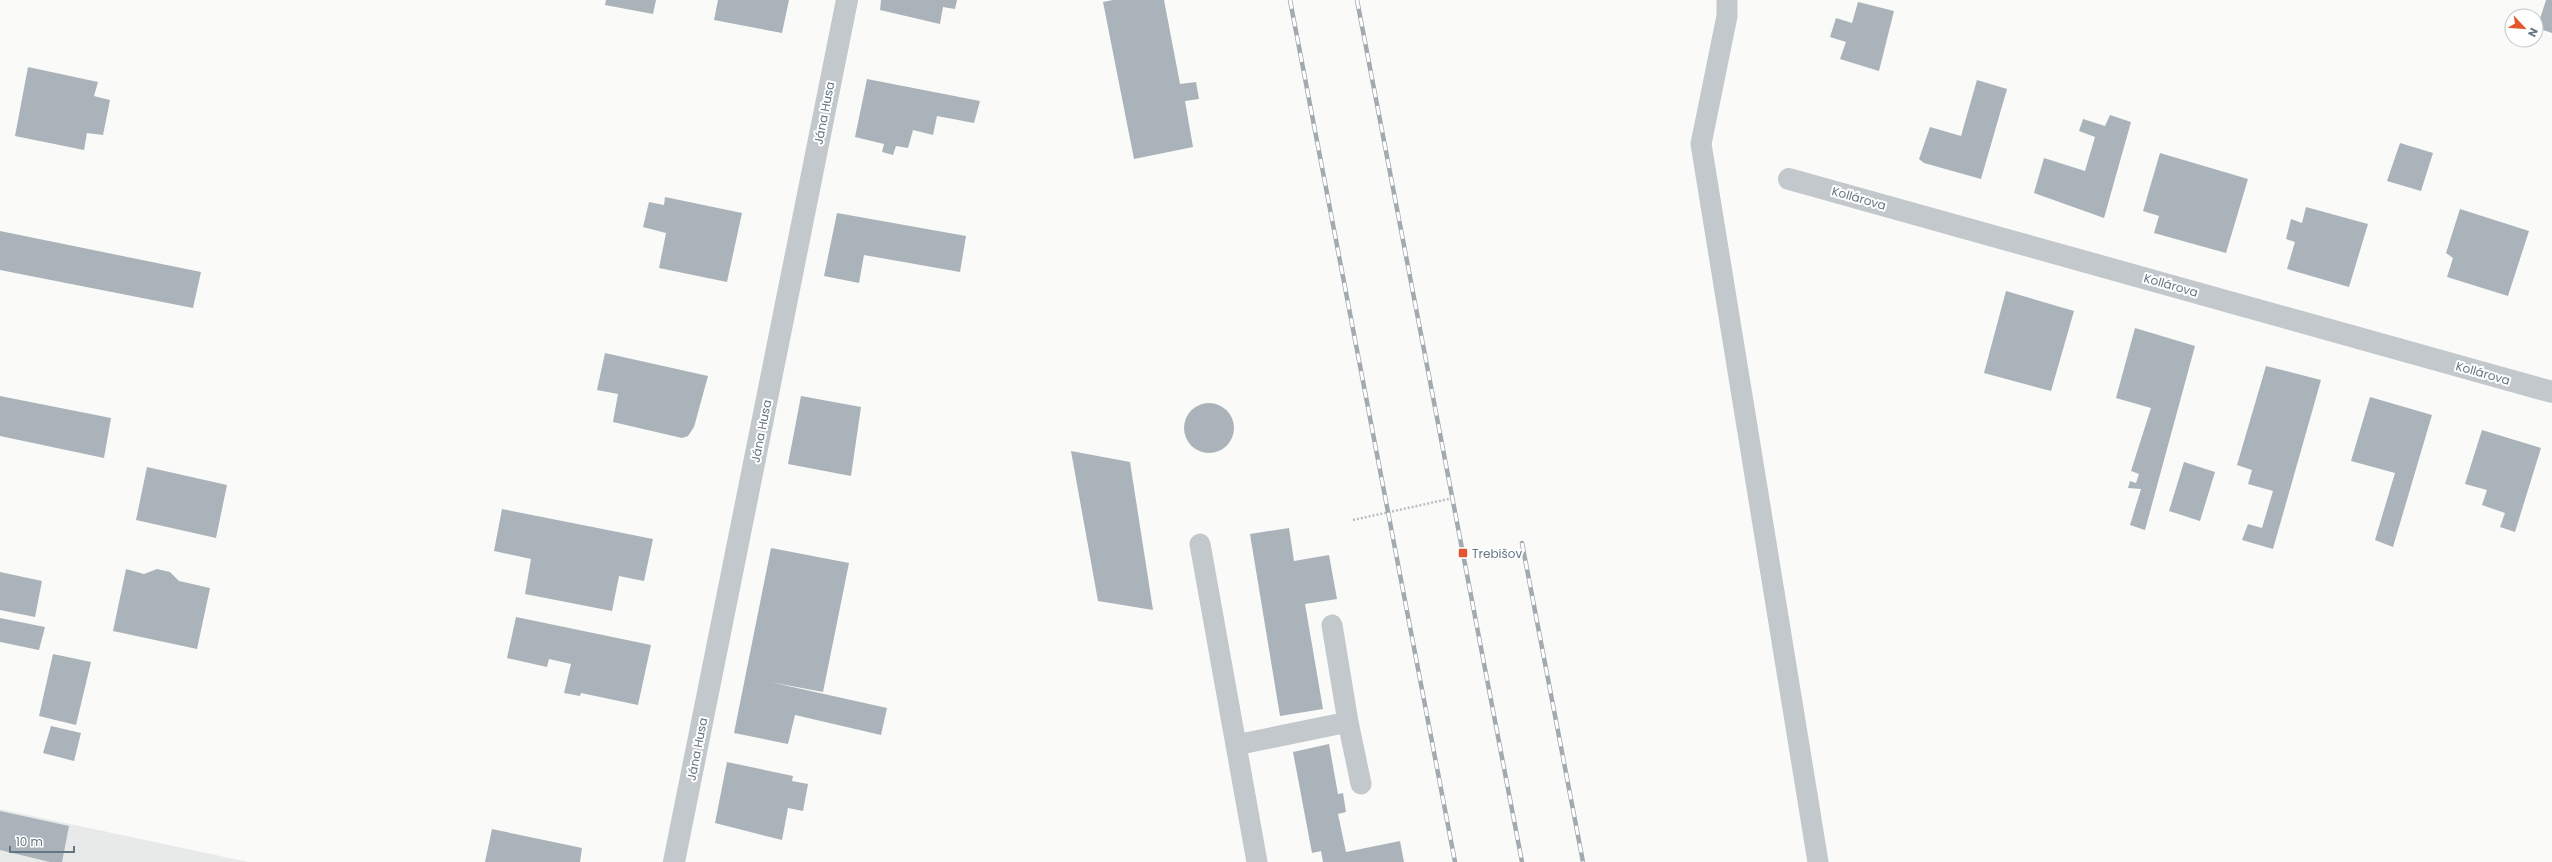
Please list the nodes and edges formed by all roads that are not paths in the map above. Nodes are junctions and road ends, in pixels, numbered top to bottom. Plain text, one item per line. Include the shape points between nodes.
1 (847, 0) edge
2 (1727, 0) edge
3 (1789, 179) dead end
4 (2552, 392) edge
5 (1200, 544) dead end
6 (1332, 625) dead end
7 (1348, 722) junction
8 (1236, 745) junction
9 (1361, 784) dead end
10 (674, 862) edge
11 (1257, 862) edge
12 (1818, 862) edge

1 - 10 street, Jána Husa
2 - 12 lane via 1727,16 1701,144
3 - 4 street, Kollárova
5 - 8 lane
6 - 7 lane
7 - 8 lane
7 - 9 lane
8 - 11 lane

